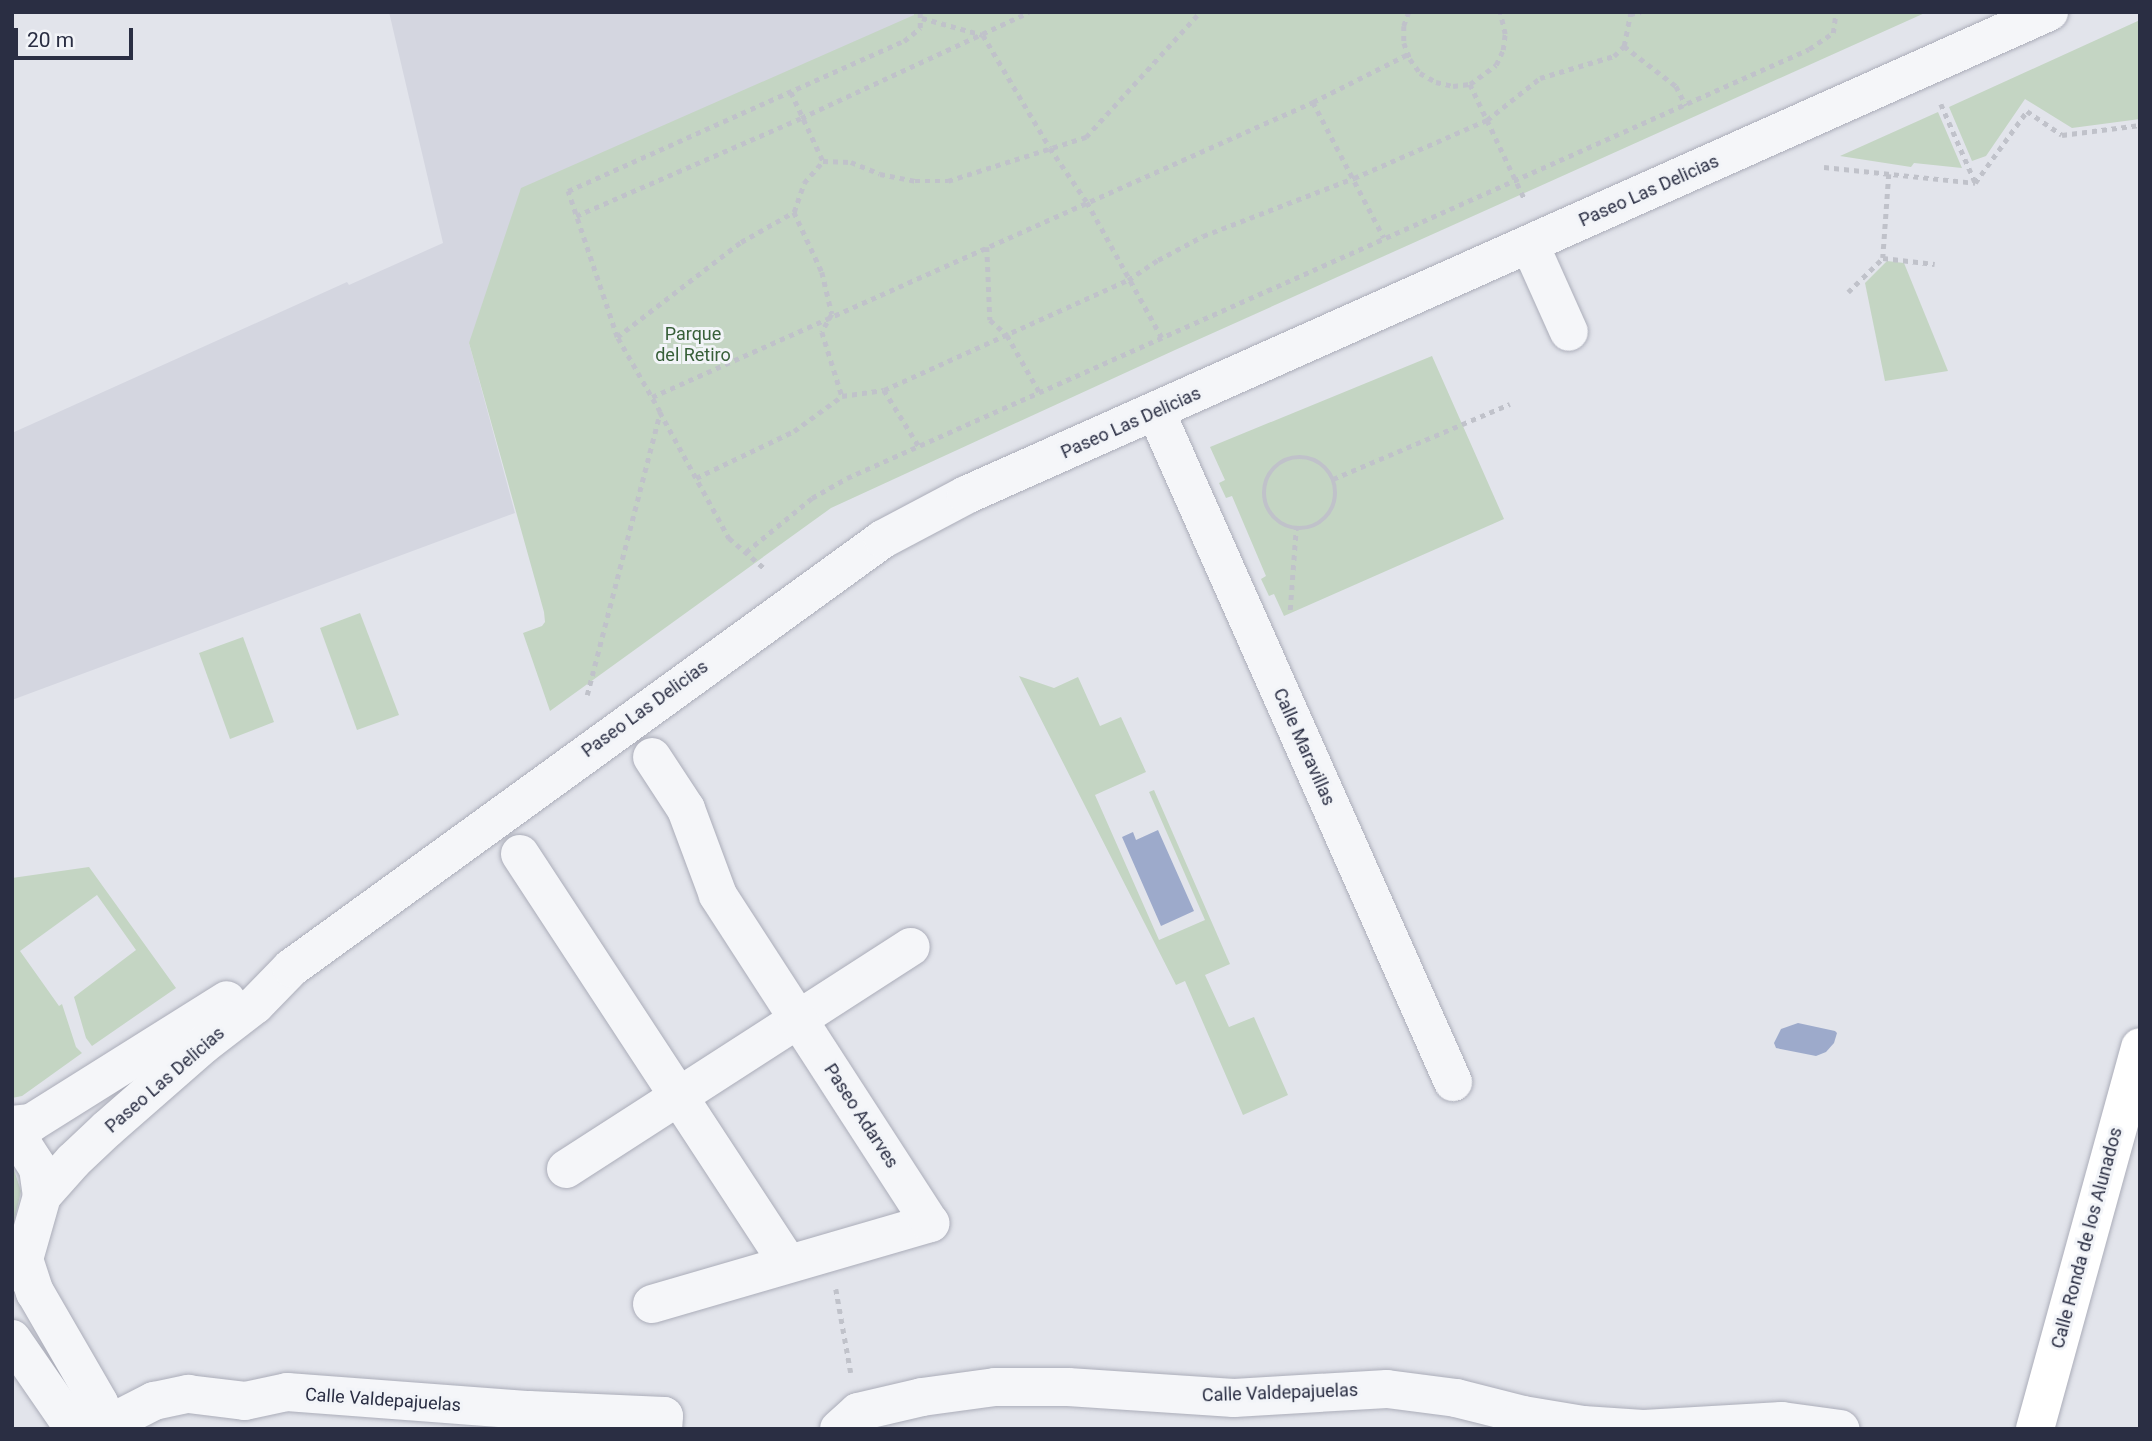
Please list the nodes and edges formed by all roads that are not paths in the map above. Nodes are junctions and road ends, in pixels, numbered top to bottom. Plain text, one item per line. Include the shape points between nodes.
1 (2049, 12) edge
2 (1530, 245) junction
3 (1569, 332) dead end
4 (1156, 412) junction
5 (652, 757) dead end
6 (520, 854) dead end
7 (911, 947) dead end
8 (291, 968) junction
9 (798, 1018) junction
10 (2140, 1047) edge
11 (1453, 1082) dead end
12 (679, 1096) junction
13 (12, 1125) edge
14 (12, 1137) edge
15 (566, 1169) dead end
16 (42, 1196) junction
17 (788, 1264) junction
18 (18, 1266) edge
19 (652, 1304) dead end
20 (12, 1339) edge
21 (245, 1401) junction
22 (390, 1415) edge
23 (528, 1420) edge
24 (848, 1420) edge
25 (664, 1422) edge
26 (85, 1427) edge
27 (271, 1429) edge
28 (1644, 1429) edge
29 (1840, 1429) edge
30 (2035, 1429) edge

1 - 2 street, Paseo Las Delicias
2 - 3 street
2 - 4 street, Paseo Las Delicias
4 - 8 street, Paseo Las Delicias via 966,495 883,538
4 - 11 street, Calle Maravillas
5 - 9 street, Paseo Adarves via 686,809 718,895
6 - 12 street
7 - 9 street
8 - 13 street, Paseo Las Delicias via 248,987 31,1123
8 - 16 street, Paseo Las Delicias via 255,1005 107,1129
9 - 12 street
9 - 17 street, Paseo Adarves via 930,1223
10 - 30 main road, Calle Ronda de los Alunados
12 - 15 street
12 - 17 street
14 - 16 street, Paseo Las Delicias via 38,1168
16 - 18 street, Paseo Las Delicias
17 - 19 street, Paseo Adarves
18 - 26 street via 35,1292
20 - 26 street
21 - 22 street, Calle Valdepajuelas via 287,1392
21 - 26 street, Calle Valdepajuelas via 188,1394 154,1401
21 - 27 street
22 - 23 street, Calle Valdepajuelas
23 - 25 street, Calle Valdepajuelas
24 - 28 street, Calle Valdepajuelas via 922,1397 995,1387 1234,1398 1387,1389 1456,1398 1583,1425
28 - 29 street, Calle Valdepajuelas via 1782,1421

